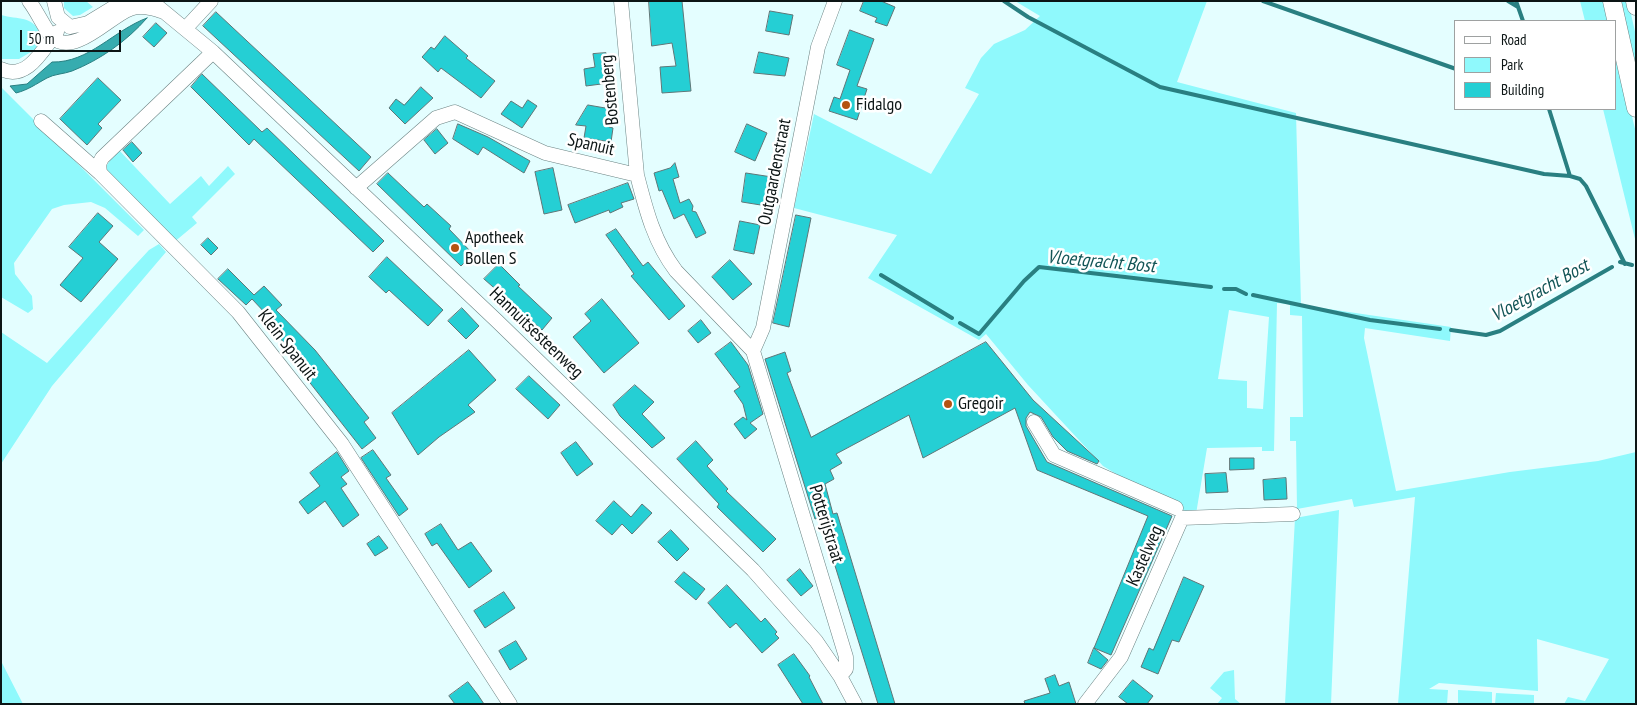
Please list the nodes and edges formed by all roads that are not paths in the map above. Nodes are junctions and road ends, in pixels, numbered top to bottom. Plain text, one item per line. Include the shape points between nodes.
1 (29, 1) edge
2 (54, 1) edge
3 (124, 1) edge
4 (151, 1) edge
5 (211, 1) edge
6 (621, 1) edge
7 (835, 1) edge
8 (1612, 1) edge
9 (1635, 1) edge
10 (1636, 6) edge
11 (167, 12) junction
12 (1616, 20) edge
13 (1617, 23) edge
14 (64, 24) junction
15 (185, 29) junction
16 (53, 37) junction
17 (213, 52) junction
18 (1, 69) edge
19 (1636, 108) edge
20 (41, 121) dead end
21 (100, 173) junction
22 (637, 175) junction
23 (356, 188) junction
24 (753, 351) junction
25 (1034, 422) dead end
26 (1176, 508) dead end
27 (1293, 514) dead end
28 (840, 676) junction
29 (510, 704) edge
30 (855, 704) edge
31 (1085, 704) edge

1 - 16 street
2 - 14 street via 58,17
3 - 14 street via 81,26
4 - 11 street, Hannuitsesteenweg
5 - 15 street
6 - 22 street, Bostenberg
7 - 24 street, Outgaardenstraat via 818,47 763,328
8 - 12 main road
9 - 10 main road
11 - 15 street, Hannuitsesteenweg
11 - 16 street via 149,7 132,8 86,38 63,41
13 - 19 main road
14 - 16 street
15 - 17 street, Hannuitsesteenweg
16 - 18 street via 42,55 31,64 18,71
17 - 21 street via 102,158
17 - 23 street, Hannuitsesteenweg
20 - 21 street, Klein Spanuit
21 - 29 street, Klein Spanuit via 238,312 342,444
22 - 23 street, Spanuit via 544,153 455,112 436,118
22 - 24 street via 648,218 667,259
23 - 28 street, Hannuitsesteenweg via 753,570 804,625
24 - 28 street, Potterijstraat via 846,657 846,669
25 - 26 street via 1054,455
27 - 31 street, Kastelweg via 1182,518 1121,657
28 - 30 street

